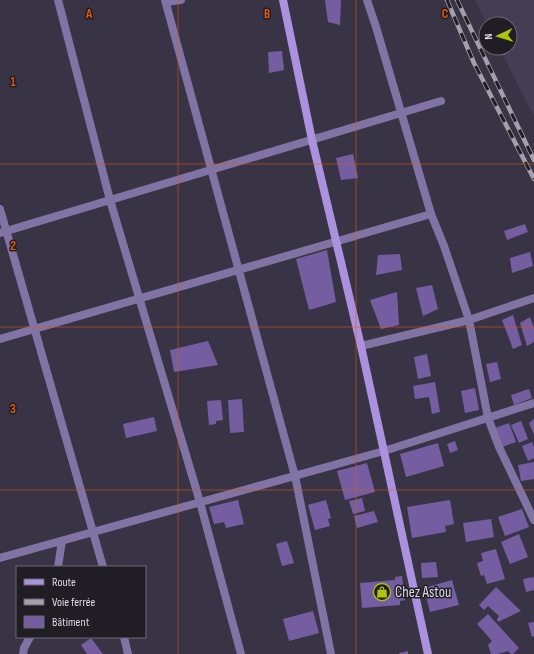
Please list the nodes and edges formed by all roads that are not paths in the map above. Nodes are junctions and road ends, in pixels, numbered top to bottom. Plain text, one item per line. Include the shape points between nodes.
1 (58, 0) edge
2 (181, 0) edge
3 (283, 0) edge
4 (367, 0) edge
5 (165, 1) edge
6 (441, 101) dead end
7 (402, 113) junction
8 (312, 140) junction
9 (211, 170) junction
10 (110, 200) junction
11 (0, 209) edge
12 (431, 214) junction
13 (3, 232) edge
14 (336, 242) junction
15 (240, 270) junction
16 (534, 298) edge
17 (139, 299) junction
18 (469, 320) junction
19 (35, 329) junction
20 (0, 340) edge
21 (361, 346) junction
22 (534, 403) edge
23 (488, 418) junction
24 (384, 451) junction
25 (296, 476) junction
26 (200, 502) junction
27 (534, 520) edge
28 (93, 532) junction
29 (62, 541) junction
30 (0, 558) edge
31 (58, 566) edge
32 (103, 566) edge
33 (29, 638) edge
34 (124, 638) edge
35 (427, 652) edge
36 (23, 654) edge
37 (128, 654) edge
38 (241, 654) edge
39 (331, 654) edge

1 - 10 street
2 - 5 street
3 - 8 street
4 - 7 street
5 - 9 street
6 - 7 street
7 - 8 street
7 - 12 street
8 - 9 street
8 - 14 street
9 - 10 street
9 - 15 street
10 - 13 street
10 - 17 street
11 - 13 street
12 - 14 street
12 - 18 street
13 - 19 street
14 - 15 street
14 - 21 street
15 - 17 street
15 - 25 street
16 - 18 street
17 - 19 street
17 - 26 street
18 - 21 street
18 - 23 street
19 - 20 street
19 - 28 street
21 - 24 street
22 - 23 street
23 - 24 street
23 - 27 street
24 - 25 street
24 - 35 street
25 - 26 street
25 - 39 street
26 - 28 street
26 - 38 street
28 - 29 street
28 - 32 street
29 - 30 street
29 - 31 street
33 - 36 street
34 - 37 street

